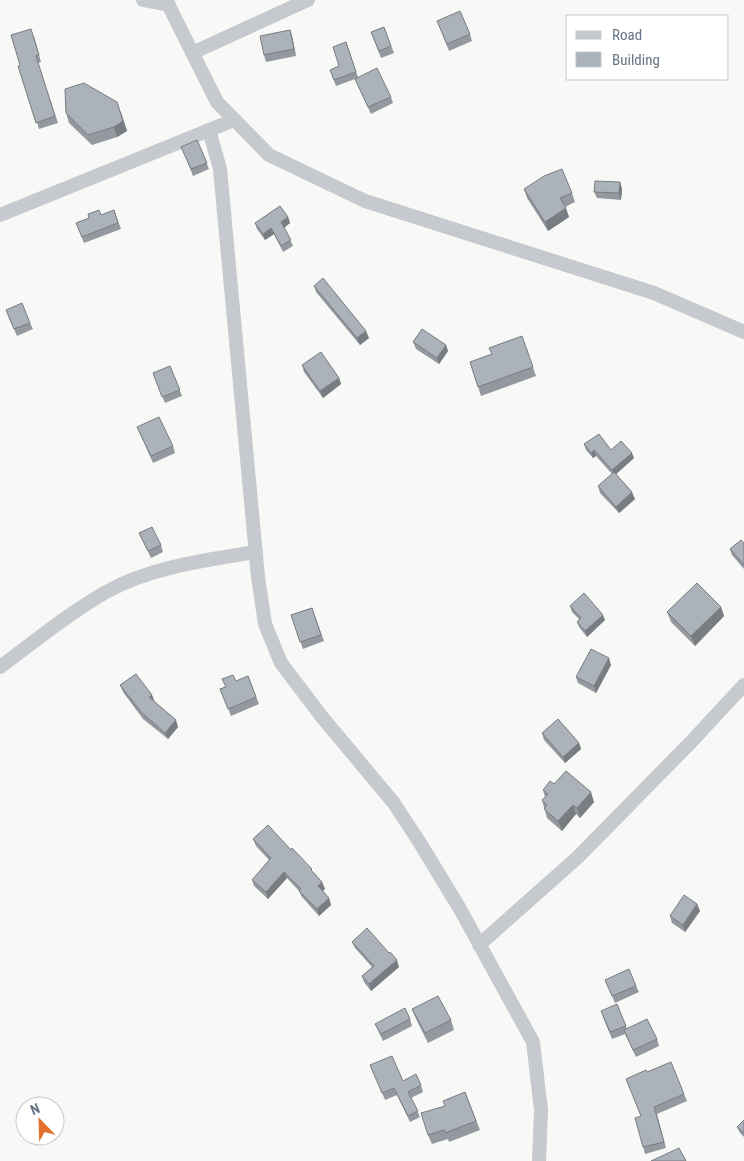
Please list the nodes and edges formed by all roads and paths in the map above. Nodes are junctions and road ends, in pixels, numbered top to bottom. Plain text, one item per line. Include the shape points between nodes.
1 (143, 0) edge
2 (308, 0) edge
3 (168, 3) edge
4 (192, 53) junction
5 (234, 120) junction
6 (209, 130) junction
7 (0, 215) edge
8 (744, 332) edge
9 (256, 552) junction
10 (0, 667) edge
11 (744, 685) edge
12 (480, 945) junction
13 (539, 1161) edge

1 - 3 street
2 - 4 street
3 - 4 street
4 - 5 street via 217,102
5 - 6 street
5 - 8 street via 269,155 365,201 654,293
6 - 7 street
6 - 9 street via 220,169
9 - 10 street via 173,568 129,581 97,598
9 - 12 street via 265,624 281,663 393,802
11 - 12 street via 578,857
12 - 13 street via 533,1042 541,1110

